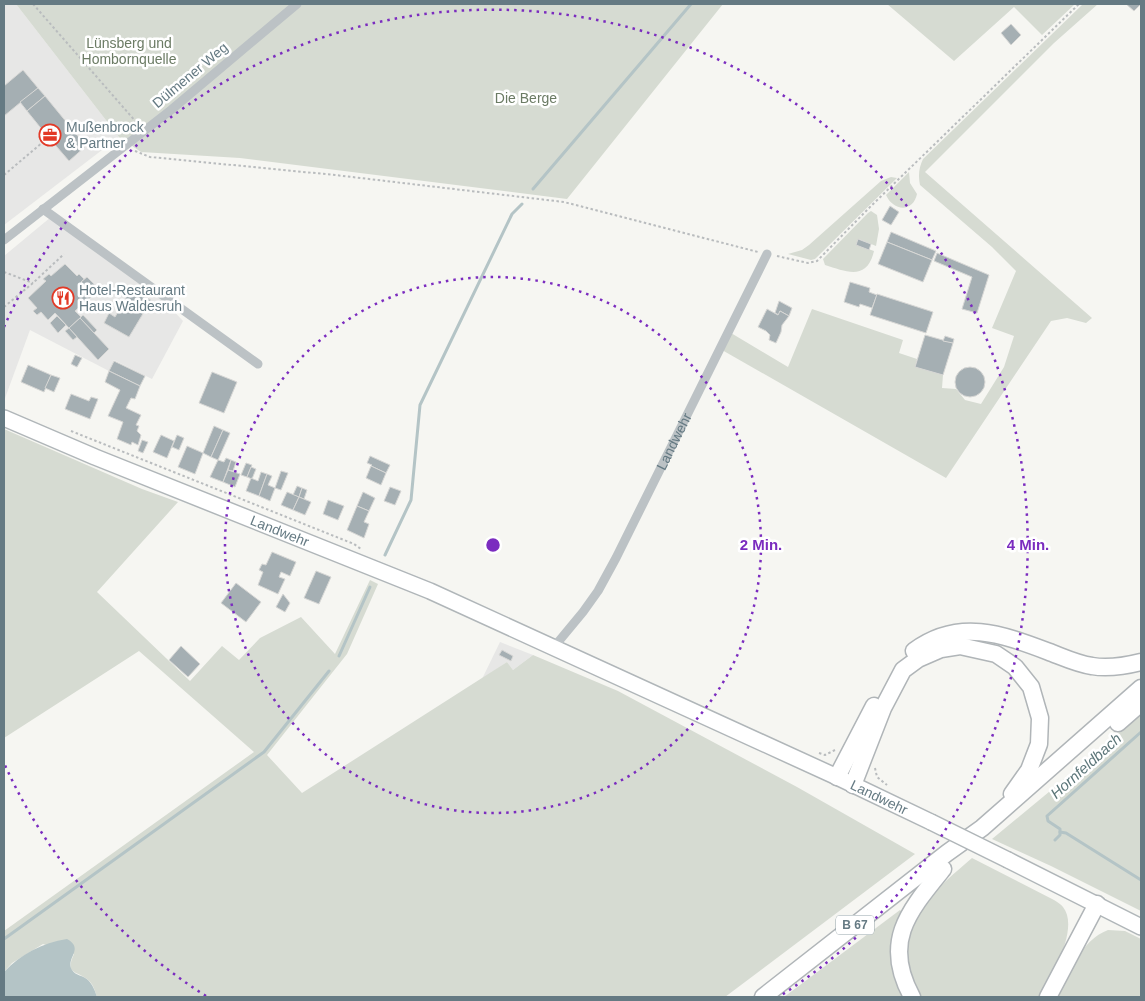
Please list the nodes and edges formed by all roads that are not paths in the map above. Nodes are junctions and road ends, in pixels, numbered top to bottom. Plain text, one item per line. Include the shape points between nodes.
1 (297, 4) edge
2 (43, 209) junction
3 (4, 240) edge
4 (767, 254) road end
5 (258, 364) dead end
6 (4, 418) edge
7 (554, 647) junction
8 (1141, 662) edge
9 (1141, 688) edge
10 (1141, 704) edge
11 (838, 777) junction
12 (852, 785) junction
13 (947, 853) junction
14 (943, 870) junction
15 (1097, 904) junction
16 (1141, 927) edge
17 (763, 997) edge
18 (774, 997) edge
19 (912, 997) edge
20 (1048, 997) edge

1 - 2 street, Dülmener Weg via 171,110
2 - 3 street, Dülmener Weg
2 - 5 street
4 - 7 street, Landwehr via 607,575 583,612
6 - 7 main road, Landwehr via 430,591
7 - 11 main road, Landwehr
8 - 11 highway via 1120,668 1092,666 1009,637 983,632 938,637 895,668
9 - 13 highway, B 67 via 990,822
10 - 14 highway, B 67
11 - 12 main road, Landwehr
12 - 13 highway via 883,708 903,670 941,649 960,646 996,654 1015,668 1031,687 1040,718 1039,744 1029,770 1015,792
12 - 15 main road, Landwehr, bridge
13 - 17 highway, B 67
14 - 18 highway, B 67
14 - 19 highway via 915,903 901,932 900,970
15 - 16 main road, Landwehr
15 - 20 highway

